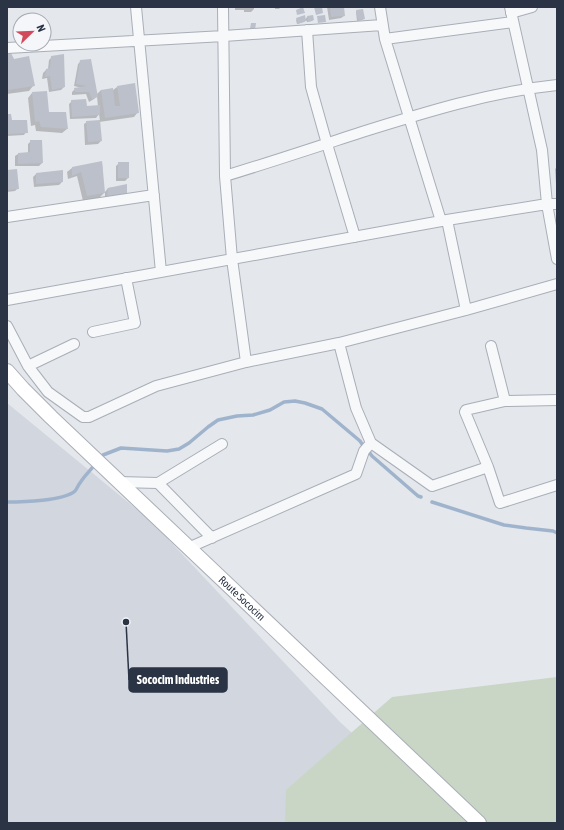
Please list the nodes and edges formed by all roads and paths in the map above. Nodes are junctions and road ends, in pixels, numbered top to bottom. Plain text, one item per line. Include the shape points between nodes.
1 (136, 7) edge
2 (223, 7) edge
3 (380, 7) edge
4 (532, 7) edge
5 (511, 14) edge
6 (382, 25) junction
7 (307, 30) junction
8 (224, 36) junction
9 (385, 39) junction
10 (139, 41) junction
11 (7, 48) edge
12 (557, 85) edge
13 (529, 88) junction
14 (409, 117) junction
15 (326, 144) junction
16 (225, 176) junction
17 (154, 195) junction
18 (552, 204) edge
19 (7, 217) edge
20 (444, 220) junction
21 (355, 237) junction
22 (232, 259) junction
23 (557, 259) edge
24 (161, 272) junction
25 (126, 278) junction
26 (557, 284) edge
27 (7, 300) edge
28 (466, 310) junction
29 (7, 326) edge
30 (93, 332) dead end
31 (339, 343) junction
32 (74, 344) dead end
33 (491, 346) dead end
34 (246, 362) junction
35 (28, 366) junction
36 (7, 371) edge
37 (557, 400) edge
38 (505, 401) junction
39 (371, 442) junction
40 (222, 444) dead end
41 (488, 467) junction
42 (119, 482) junction
43 (158, 483) junction
44 (557, 485) edge
45 (212, 538) junction
46 (188, 548) junction
47 (479, 823) edge

1 - 10 street
2 - 8 street
3 - 6 street
4 - 5 street
5 - 9 street
5 - 13 street
6 - 7 street
6 - 9 street
7 - 8 street
7 - 15 street via 311,87
8 - 10 street
8 - 16 street
9 - 14 street
10 - 11 street
10 - 17 street
12 - 13 street
13 - 14 street
13 - 18 street
14 - 15 street
14 - 20 street
15 - 16 street
15 - 21 street
16 - 22 street
17 - 19 street
17 - 24 street
18 - 20 street
18 - 23 street
20 - 21 street
20 - 28 street
21 - 22 street
22 - 24 street
22 - 34 street
24 - 25 street
25 - 27 street
25 - 30 street via 135,323
26 - 28 street
28 - 31 street
29 - 35 street
31 - 34 street
31 - 39 street via 356,408
32 - 35 street
33 - 38 street
34 - 35 street via 156,386 86,418 48,392
36 - 42 street, Route Sococim
37 - 38 street
38 - 41 street via 465,411
39 - 41 street via 432,486
39 - 45 street via 364,451 356,474
40 - 43 street
41 - 44 street via 500,502
42 - 43 street
42 - 46 street, Route Sococim
43 - 45 street
45 - 46 street
46 - 47 street, Route Sococim

